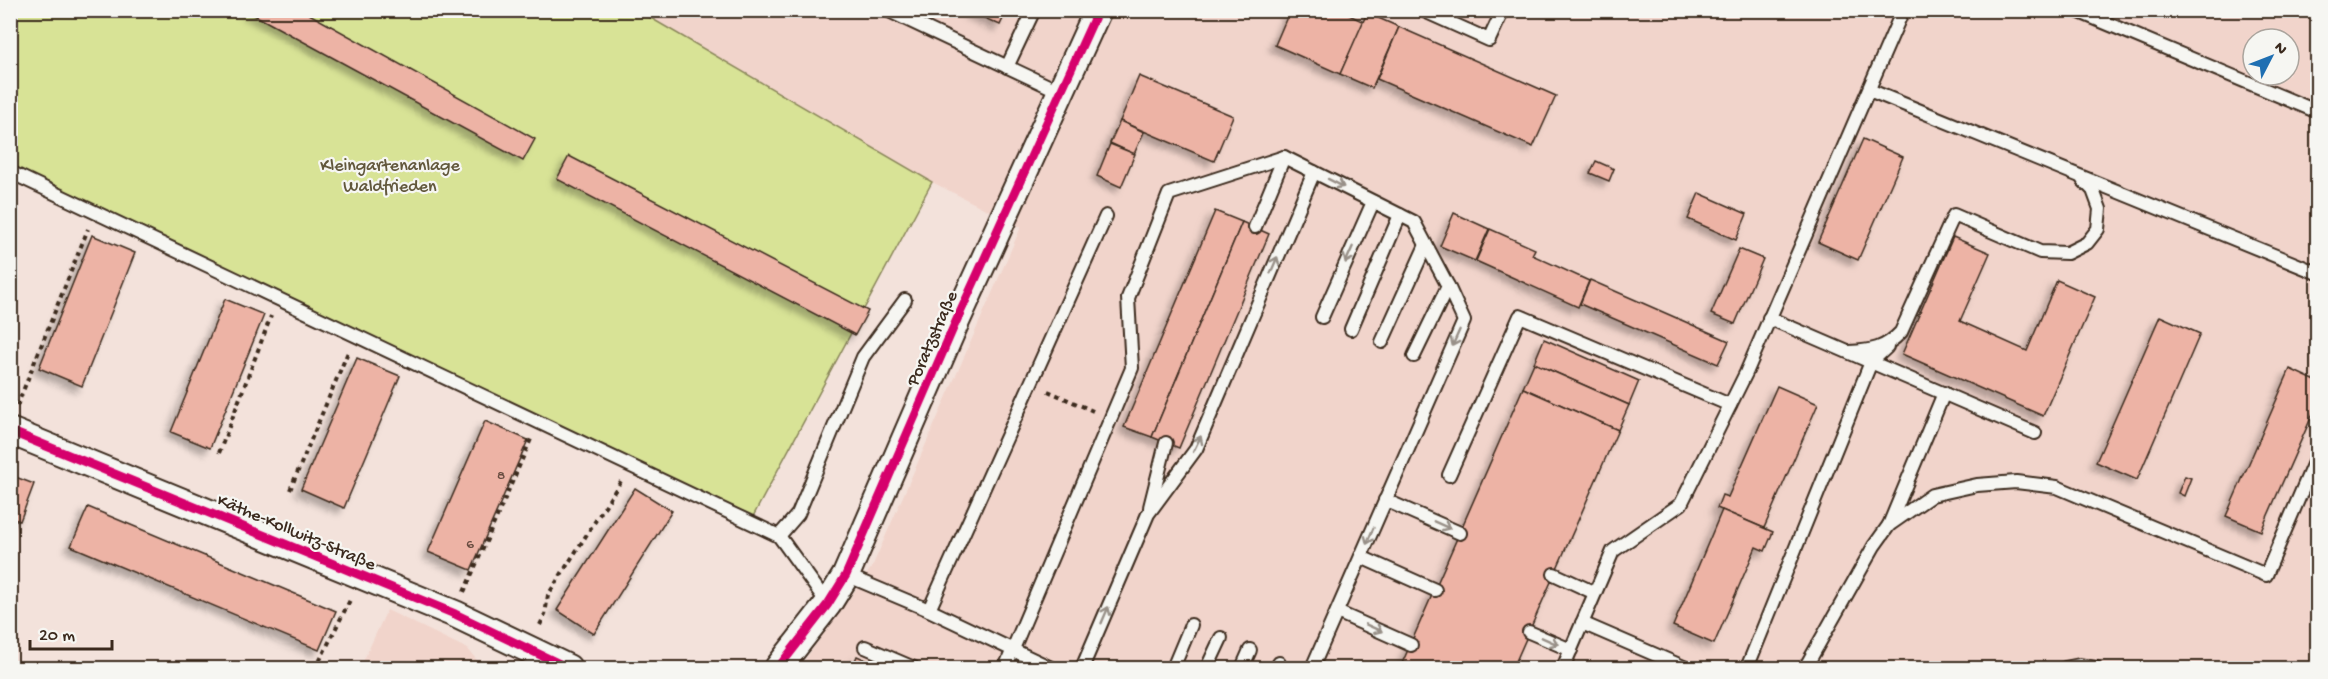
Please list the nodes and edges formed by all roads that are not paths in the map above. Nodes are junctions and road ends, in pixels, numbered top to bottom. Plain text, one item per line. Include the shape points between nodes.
1 (887, 10) edge
2 (1034, 10) edge
3 (1098, 10) edge
4 (1422, 10) edge
5 (1503, 10) edge
6 (1903, 10) edge
7 (2075, 10) edge
8 (1007, 67) junction
9 (1869, 90) junction
10 (1061, 92) junction
11 (2318, 112) edge
12 (1284, 157) junction
13 (10, 172) edge
14 (1314, 172) junction
15 (2080, 176) junction
16 (1373, 202) junction
17 (1400, 215) junction
18 (1106, 216) dead end
19 (1255, 227) dead end
20 (1426, 245) junction
21 (2315, 272) dead end
22 (1448, 286) junction
23 (904, 300) dead end
24 (1322, 316) dead end
25 (1769, 318) junction
26 (1351, 329) dead end
27 (1382, 342) dead end
28 (1891, 343) junction
29 (1849, 352) junction
30 (1414, 356) dead end
31 (1871, 362) junction
32 (1944, 393) junction
33 (1730, 405) junction
34 (13, 422) edge
35 (2035, 433) dead end
36 (1166, 442) dead end
37 (2318, 453) edge
38 (1449, 475) dead end
39 (1385, 500) junction
40 (1148, 514) junction
41 (1888, 525) junction
42 (1460, 533) dead end
43 (779, 536) junction
44 (1360, 557) junction
45 (846, 574) junction
46 (1554, 574) dead end
47 (1435, 590) dead end
48 (1595, 593) junction
49 (828, 604) junction
50 (929, 610) junction
51 (1336, 612) junction
52 (1582, 623) junction
53 (1191, 625) dead end
54 (1529, 632) dead end
55 (1221, 638) dead end
56 (1411, 645) dead end
57 (865, 647) dead end
58 (1013, 650) junction
59 (1250, 650) dead end
60 (1571, 650) junction
61 (568, 669) edge
62 (778, 669) edge
63 (914, 669) edge
64 (1005, 669) edge
65 (1051, 669) edge
66 (1082, 669) edge
67 (1173, 669) edge
68 (1208, 669) edge
69 (1242, 669) edge
70 (1312, 669) edge
71 (1563, 669) edge
72 (1686, 669) edge
73 (1746, 669) edge
74 (1805, 669) edge
75 (2065, 669) edge
76 (2096, 669) edge

1 - 8 lane
2 - 8 lane
3 - 10 street, Poratzstraße
4 - 5 lane via 1489,40
6 - 9 lane
7 - 11 lane
8 - 10 lane
9 - 15 lane
9 - 25 lane
10 - 45 street, Poratzstraße
12 - 14 lane
12 - 19 lane
12 - 58 lane via 1169,194 1128,298 1132,368
13 - 43 lane
14 -> 16 lane
40 -> 14 lane via 1196,449
15 - 21 lane
15 - 28 lane via 2093,190 2100,209 2098,229 2087,243 2067,253 2040,252 1954,215 1901,332
16 - 17 lane
16 -> 24 lane
17 - 20 lane via 1414,222
17 - 26 lane
18 - 50 lane
20 - 22 lane
20 - 27 lane
22 - 30 lane
22 -> 39 lane via 1464,321
23 - 43 lane via 863,357 798,514
25 - 29 lane
25 - 33 lane
28 - 29 lane via 1866,352
28 - 31 lane
29 - 31 lane
31 - 32 lane
31 - 73 lane
32 - 35 lane
32 - 41 lane
33 - 38 lane via 1520,316
33 - 48 lane via 1682,504 1613,551
34 - 61 street, Käthe-Kollwitz-Straße via 455,614
36 - 40 lane
37 - 41 lane via 2266,575 2057,487 2016,482 1932,495
39 -> 42 lane
39 -> 44 lane
66 -> 40 lane
41 - 74 lane
43 - 49 lane
44 - 47 lane
44 - 51 lane
45 - 49 street, Poratzstraße
45 - 50 lane
46 - 48 lane
48 - 52 lane
49 - 62 street, Poratzstraße
50 - 58 lane
51 -> 56 lane
51 - 70 lane
52 - 60 lane
52 - 72 lane
53 - 67 lane
54 -> 60 lane
55 - 68 lane
57 - 63 lane
58 - 64 lane
58 - 65 lane
59 - 69 lane
60 - 71 lane
75 - 76 lane via 2080,665

